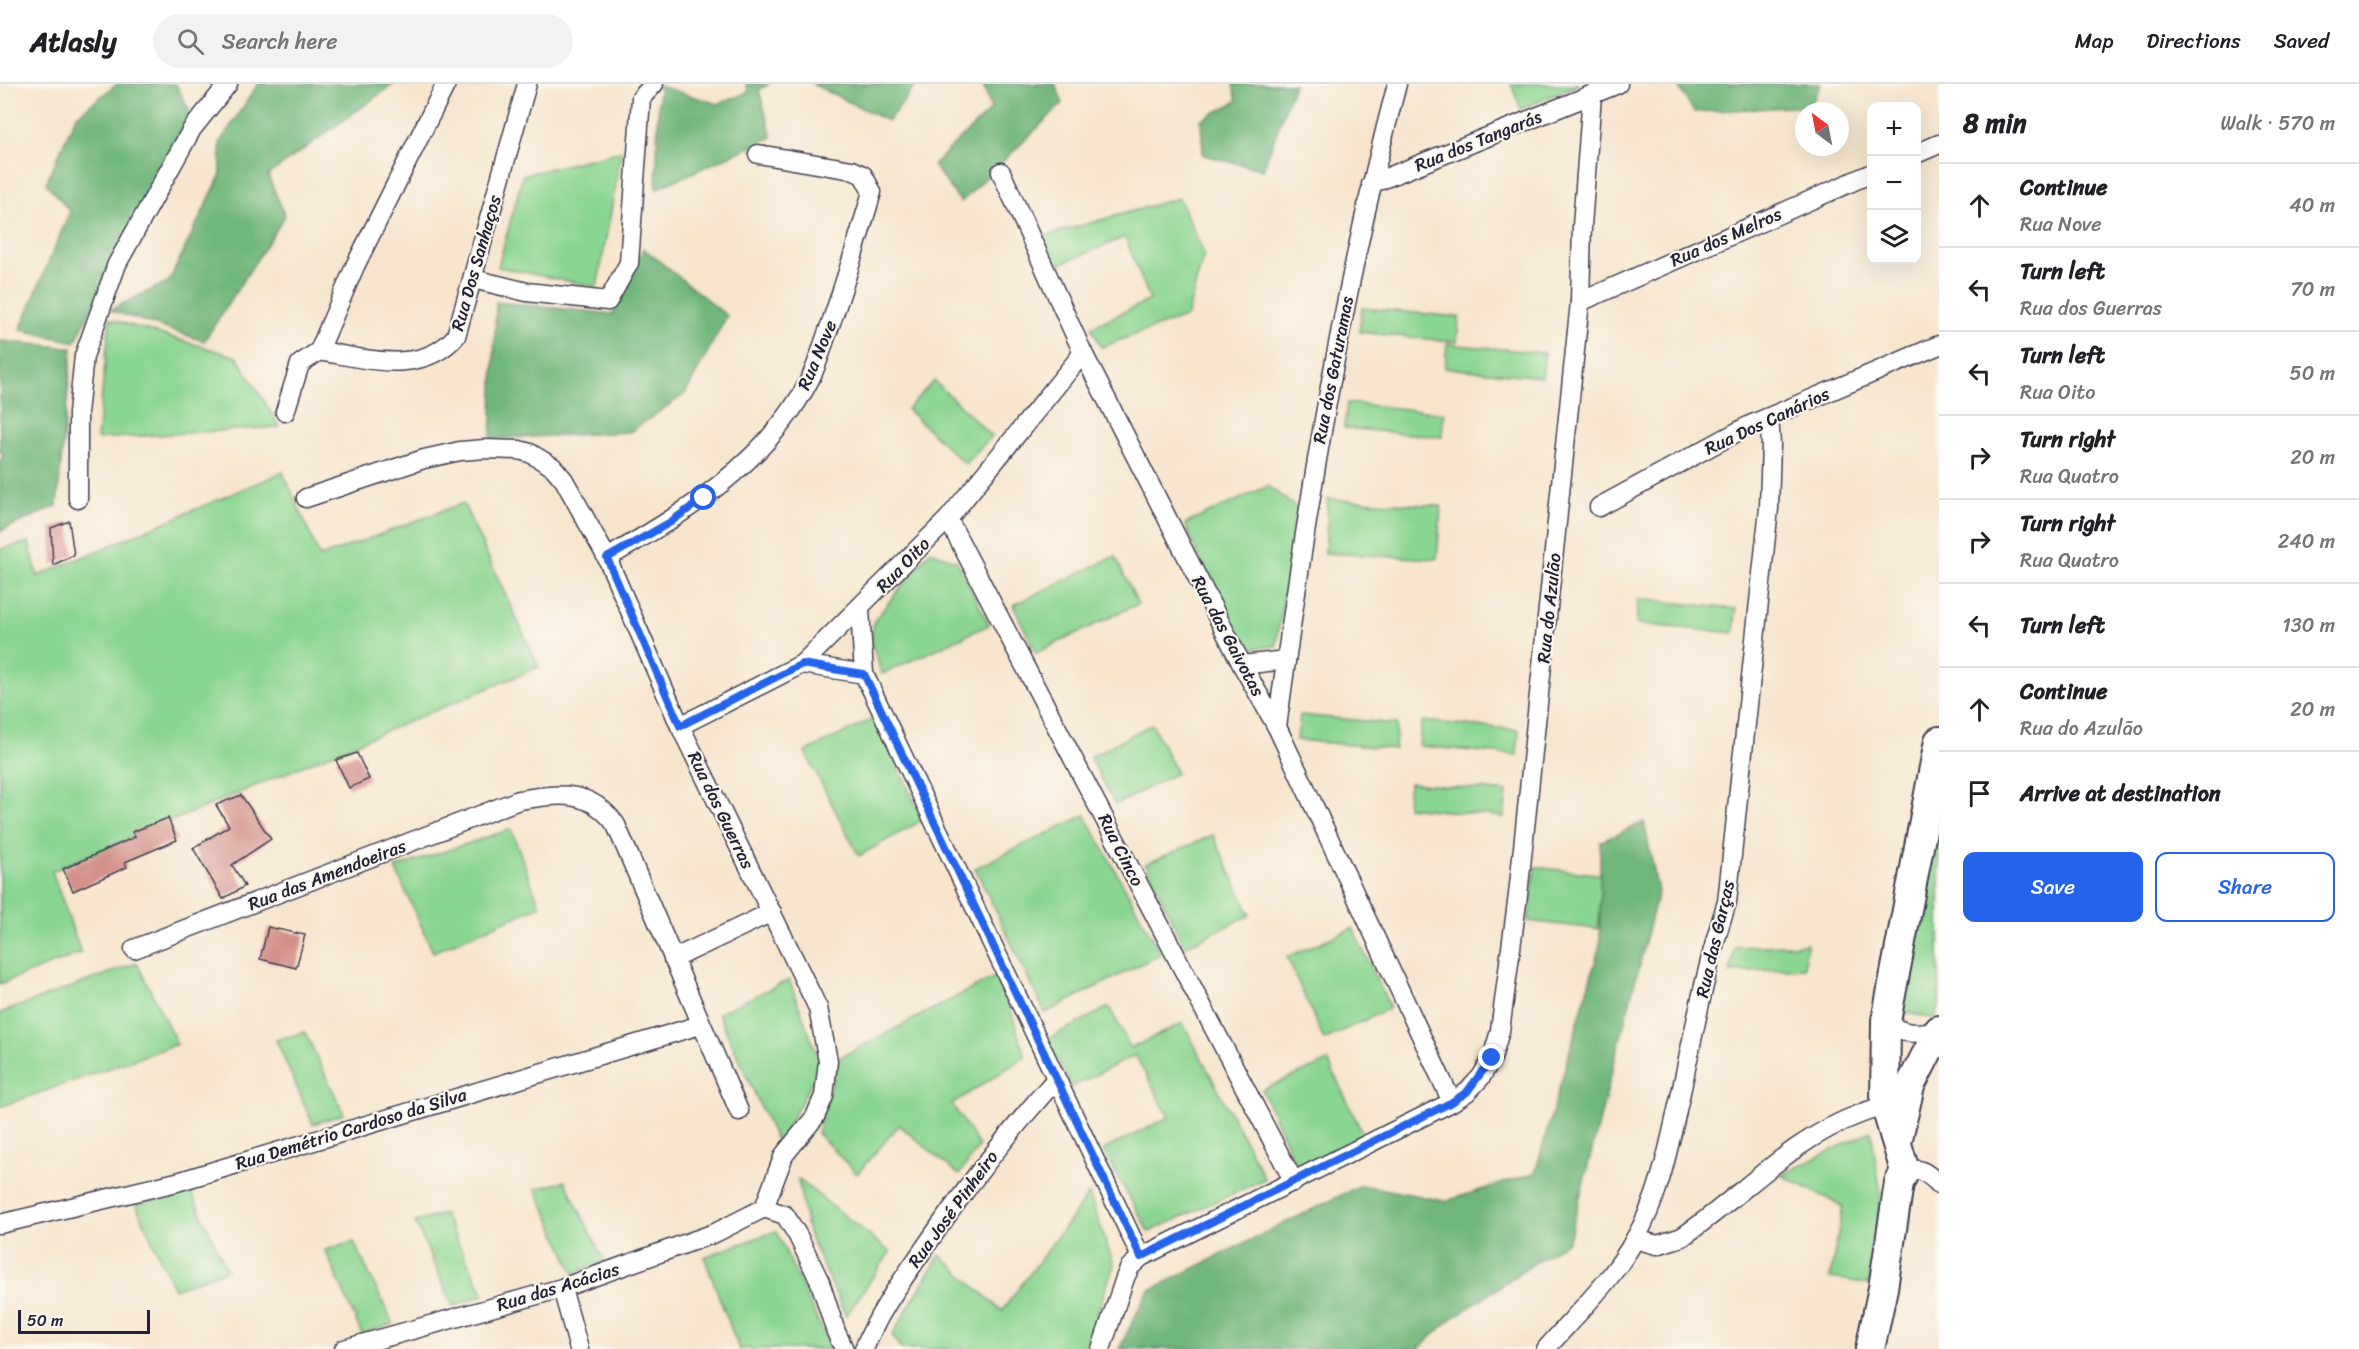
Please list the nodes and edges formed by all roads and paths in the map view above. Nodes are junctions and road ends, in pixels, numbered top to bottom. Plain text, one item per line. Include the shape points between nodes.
1 (228, 84) edge
2 (446, 84) edge
3 (527, 84) edge
4 (654, 84) edge
5 (1397, 84) edge
6 (1618, 84) edge
7 (1592, 95) junction
8 (1939, 144) edge
9 (1921, 152) edge
10 (758, 154) dead end
11 (1001, 172) dead end
12 (1867, 175) edge
13 (1371, 184) junction
14 (473, 279) junction
15 (1580, 302) junction
16 (1939, 345) edge
17 (319, 351) junction
18 (1083, 353) junction
19 (285, 412) dead end
20 (1769, 417) junction
21 (306, 498) dead end
22 (78, 499) dead end
23 (1599, 507) dead end
24 (948, 519) junction
25 (607, 558) junction
26 (860, 609) junction
27 (1286, 660) junction
28 (802, 664) junction
29 (1242, 665) junction
30 (864, 674) junction
31 (680, 726) junction
32 (1277, 727) junction
33 (1939, 741) edge
34 (772, 912) junction
35 (134, 949) dead end
36 (672, 959) junction
37 (1886, 1021) junction
38 (700, 1024) junction
39 (1939, 1030) edge
40 (1932, 1058) edge
41 (1056, 1079) junction
42 (1452, 1102) junction
43 (1895, 1104) junction
44 (739, 1111) dead end
45 (1905, 1171) junction
46 (1294, 1182) junction
47 (1939, 1184) edge
48 (764, 1208) junction
49 (0, 1224) edge
50 (1635, 1239) junction
51 (1141, 1257) junction
52 (562, 1288) junction
53 (344, 1349) edge
54 (579, 1349) edge
55 (844, 1349) edge
56 (864, 1349) edge
57 (1101, 1349) edge
58 (1546, 1349) edge
59 (1870, 1349) edge

1 - 22 street via 192,129 113,274 84,356 78,412
2 - 17 street via 355,266
3 - 14 street, Rua Dos Sanhaços
4 - 14 street via 641,98 629,263 608,301 526,292
5 - 13 street, Rua dos Gaturamas
6 - 7 street, Rua dos Tangarás
7 - 13 street, Rua dos Tangarás
7 - 15 street, Rua do Azulão
8 - 9 street
10 - 25 street, Rua Nove via 852,170 863,176 872,192 822,347 797,400 758,451 669,523
11 - 18 street, Rua das Gaivotas
12 - 15 street, Rua dos Melros
13 - 27 street, Rua dos Gaturamas via 1311,484
14 - 17 street, Rua Dos Sanhaços via 456,336 438,353 393,362
15 - 42 street, Rua do Azulão via 1500,1031 1481,1077
16 - 20 street, Rua Dos Canários
17 - 19 street via 300,364
18 - 24 street, Rua Oito
18 - 29 street, Rua das Gaivotas
20 - 23 street, Rua Dos Canários
20 - 50 street, Rua das Garças via 1769,508 1726,902 1668,1150 1655,1196
21 - 25 street, Rua dos Guerras via 433,457 460,451 519,450 543,459 564,480
24 - 26 street, Rua Oito
24 - 46 street, Rua Cinco
25 - 31 street, Rua dos Guerras
26 - 28 street, Rua Oito
26 - 30 street
27 - 29 street
27 - 32 street, Rua dos Gaturamas
28 - 30 street
28 - 31 street, Rua Oito
29 - 32 street, Rua das Gaivotas
30 - 41 street
31 - 34 street, Rua dos Guerras
32 - 42 street, Rua das Gaivotas
33 - 37 main road
34 - 36 street
34 - 48 street, Rua dos Guerras via 818,1008 828,1061 824,1096 815,1117 784,1155
35 - 36 street, Rua das Amendoeiras via 519,800 563,793 605,809 616,825
36 - 38 street, Rua das Amendoeiras
37 - 39 street via 1899,1032
37 - 43 main road
38 - 44 street, Rua das Amendoeiras
38 - 49 street, Rua Demétrio Cardoso da Silva via 177,1182
39 - 40 main road
40 - 43 main road
41 - 51 street
41 - 56 street, Rua José Pinheiro via 959,1197 894,1291
42 - 46 street, Rua do Azulão
43 - 45 main road via 1897,1143
43 - 50 street via 1843,1120 1807,1139 1682,1237 1657,1245
45 - 47 street via 1915,1168
45 - 59 main road via 1899,1183
46 - 51 street, Rua do Azulão
48 - 52 street, Rua das Acácias via 694,1242
48 - 55 street via 785,1215 798,1236 820,1282
50 - 58 street, Rua das Garças via 1611,1274
51 - 57 street via 1125,1278
52 - 53 street, Rua das Acácias
52 - 54 street

